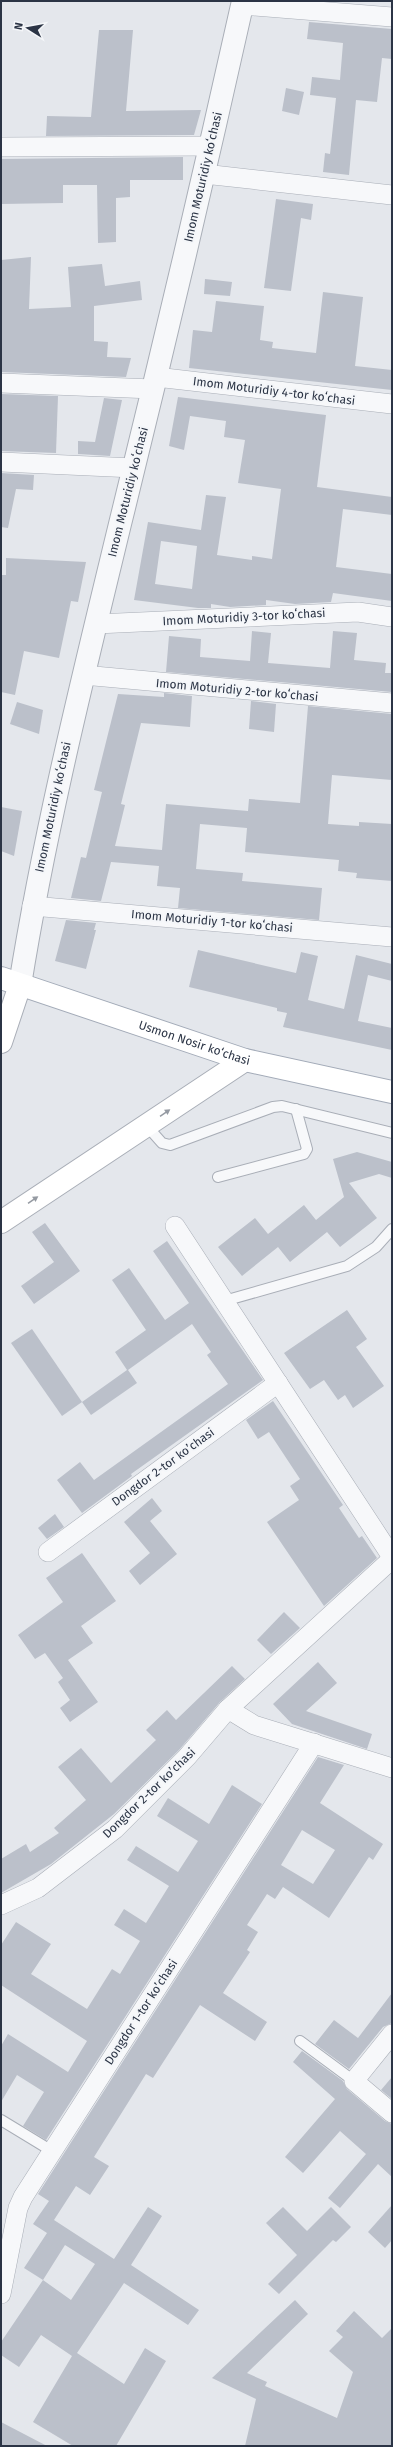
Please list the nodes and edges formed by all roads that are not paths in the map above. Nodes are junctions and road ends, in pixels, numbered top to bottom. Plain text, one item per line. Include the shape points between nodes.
1 (242, 3) edge
2 (392, 18) edge
3 (210, 146) junction
4 (1, 147) edge
5 (204, 174) junction
6 (392, 195) edge
7 (1, 383) edge
8 (155, 383) junction
9 (392, 404) edge
10 (1, 462) edge
11 (134, 468) junction
12 (392, 617) edge
13 (96, 624) junction
14 (83, 675) junction
15 (392, 703) edge
16 (32, 906) junction
17 (392, 937) edge
18 (10, 982) edge
19 (1, 1042) edge
20 (244, 1060) junction
21 (392, 1092) edge
22 (296, 1109) junction
23 (146, 1125) junction
24 (392, 1133) edge
25 (218, 1177) dead end
26 (1, 1222) edge
27 (175, 1226) dead end
28 (392, 1228) edge
29 (224, 1301) junction
30 (278, 1383) junction
31 (48, 1552) dead end
32 (392, 1558) edge
33 (228, 1710) junction
34 (314, 1743) junction
35 (392, 1768) edge
36 (1, 1905) edge
37 (392, 2034) edge
38 (300, 2041) dead end
39 (354, 2081) junction
40 (392, 2113) edge
41 (1, 2120) edge
42 (52, 2151) junction
43 (1, 2294) edge

1 - 2 street
1 - 3 street, Imom Moturidiy koʻchasi
3 - 4 street
3 - 5 street, Imom Moturidiy koʻchasi
5 - 6 street
5 - 8 street, Imom Moturidiy koʻchasi
7 - 8 street, Imom Moturidiy 4-tor koʻchasi
8 - 9 street, Imom Moturidiy 4-tor koʻchasi
8 - 11 street, Imom Moturidiy koʻchasi
10 - 11 street
11 - 13 street, Imom Moturidiy koʻchasi
12 - 13 street, Imom Moturidiy 3-tor koʻchasi via 358,612
13 - 14 street, Imom Moturidiy koʻchasi
14 - 15 street, Imom Moturidiy 2-tor koʻchasi
14 - 16 street, Imom Moturidiy koʻchasi
16 - 17 street, Imom Moturidiy 1-tor koʻchasi
16 - 18 street, Imom Moturidiy koʻchasi
18 - 19 main road
18 - 20 main road, Usmon Nosir ko‘chasi
20 - 21 main road, Usmon Nosir ko‘chasi
23 -> 20 main road
22 - 23 lane via 273,1107 170,1145 162,1143
22 - 24 lane
22 - 25 lane via 307,1148 304,1154
26 -> 23 main road
27 - 29 street, Dongdor 2-tor koʼchasi
28 - 29 lane via 376,1246 347,1266
29 - 30 street, Dongdor 2-tor koʼchasi
30 - 31 street, Dongdor 2-tor koʼchasi
30 - 32 street, Dongdor 2-tor koʼchasi
32 - 33 street, Dongdor 2-tor koʼchasi
33 - 34 street via 254,1725
33 - 36 street, Dongdor 2-tor koʼchasi via 187,1757 115,1829 38,1888
34 - 35 street
34 - 42 street, Dongdor 1-tor koʼchasi
37 - 39 street
38 - 39 lane
39 - 40 street
41 - 42 lane
42 - 43 street, Dongdor 1-tor koʼchasi via 18,2208

